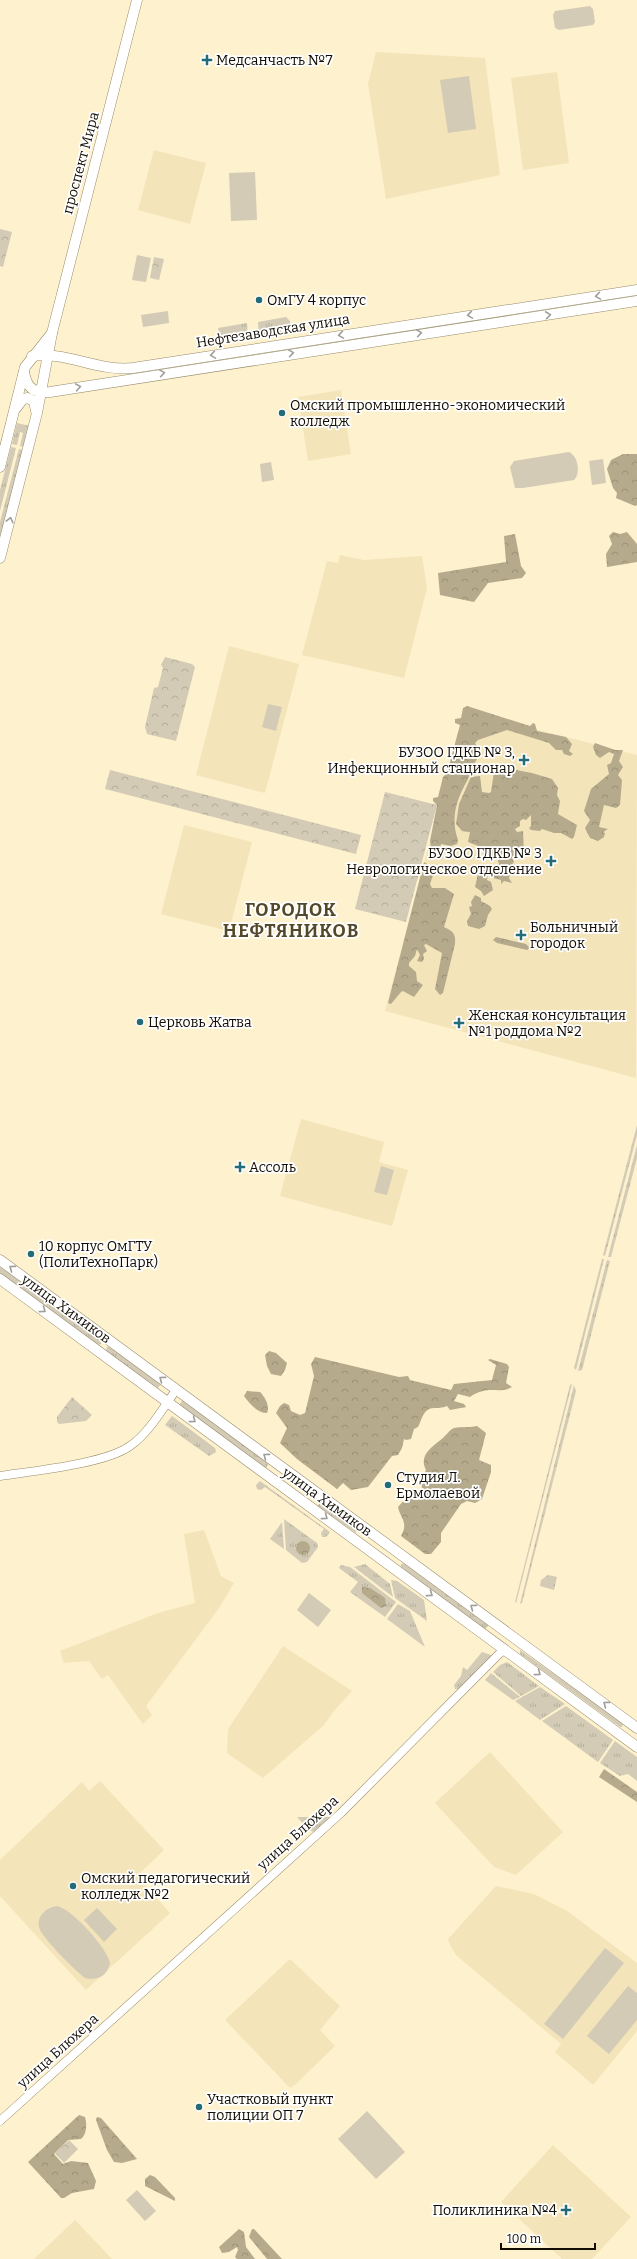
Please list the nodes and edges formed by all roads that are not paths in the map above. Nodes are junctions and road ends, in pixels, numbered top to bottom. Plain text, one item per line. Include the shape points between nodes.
1 (137, 0) edge
2 (637, 290) edge
3 (637, 301) edge
4 (52, 333) junction
5 (48, 355) junction
6 (32, 356) junction
7 (24, 372) junction
8 (40, 392) junction
9 (15, 408) junction
10 (36, 413) junction
11 (0, 467) edge
12 (0, 558) edge
13 (0, 1260) edge
14 (0, 1279) edge
15 (108, 1338) junction
16 (99, 1351) junction
17 (176, 1390) junction
18 (168, 1401) junction
19 (0, 1476) edge
20 (311, 1488) junction
21 (302, 1501) junction
22 (395, 1549) junction
23 (386, 1562) junction
24 (502, 1649) junction
25 (637, 1728) edge
26 (636, 1745) edge
27 (0, 2122) edge

1 - 4 main road, проспект Мира
2 -> 5 main road, Нефтезаводская улица via 133,368
8 -> 3 main road, Нефтезаводская улица
4 - 5 main road, проспект Мира
4 - 6 main road, проспект Мира
5 - 6 main road, Нефтезаводская улица
5 - 8 main road, проспект Мира
6 - 7 main road, проспект Мира
7 - 8 main road via 29,387
7 - 9 main road, проспект Мира
8 - 10 main road, проспект Мира
9 - 10 main road via 23,399 32,399
9 - 11 main road, проспект Мира
12 -> 10 main road, проспект Мира
15 -> 13 main road, улица Химиков
14 -> 16 main road, улица Химиков
15 - 16 main road
17 -> 15 main road, улица Химиков
16 - 18 main road, улица Химиков
17 - 18 street
20 -> 17 main road, улица Химиков
18 - 19 street via 142,1435 122,1452 95,1460
18 -> 21 main road, улица Химиков
20 - 21 main road
20 - 22 main road, улица Химиков
21 -> 23 main road, улица Химиков
22 - 23 main road
25 -> 22 main road, улица Химиков
23 -> 24 main road, улица Химиков
24 -> 26 main road, улица Химиков
24 - 27 street, улица Блюхера via 341,1814

